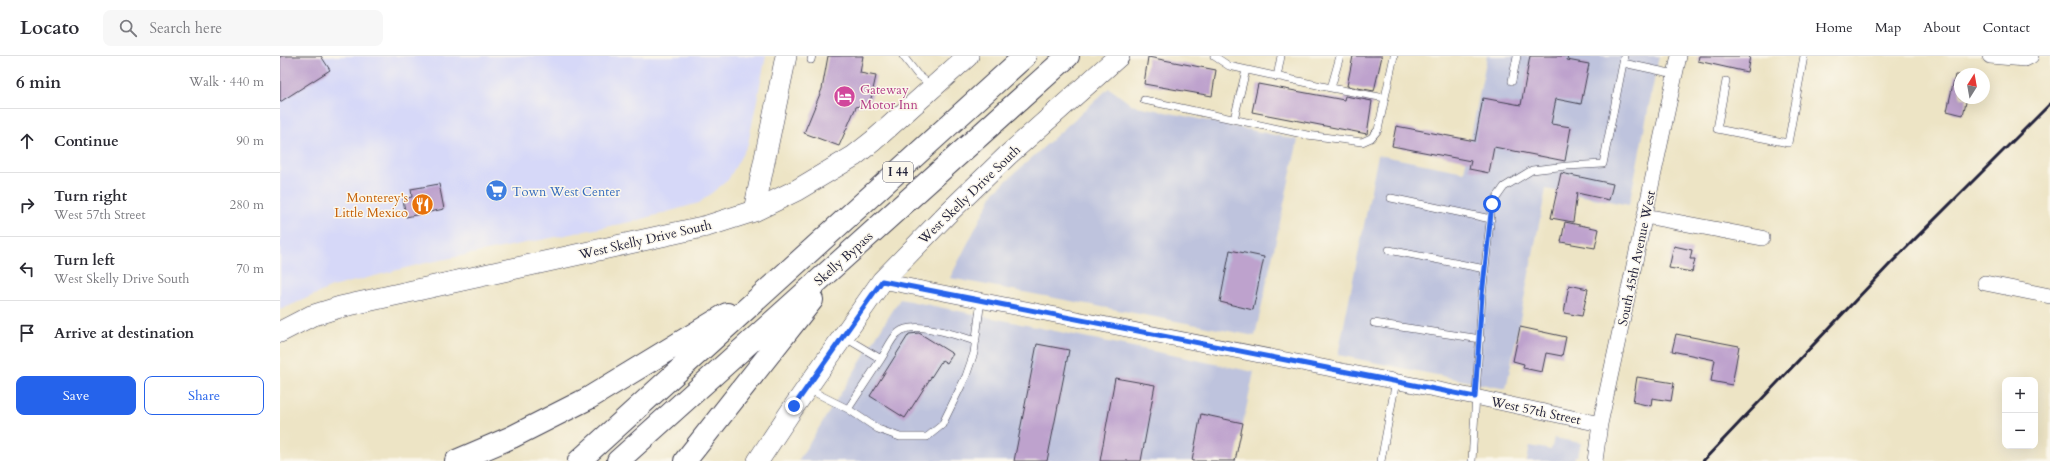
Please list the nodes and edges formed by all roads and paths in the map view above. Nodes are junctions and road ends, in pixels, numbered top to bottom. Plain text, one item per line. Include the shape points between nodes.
1 (786, 56) edge
2 (903, 56) edge
3 (968, 56) edge
4 (1025, 56) edge
5 (1068, 56) edge
6 (1119, 56) edge
7 (1214, 56) edge
8 (1281, 56) edge
9 (1340, 56) edge
10 (1394, 56) edge
11 (1517, 56) edge
12 (1679, 56) edge
13 (1804, 56) edge
14 (1990, 56) edge
15 (2028, 57) edge
16 (1623, 60) edge
17 (1246, 70) junction
18 (1675, 74) junction
19 (1277, 77) junction
20 (1512, 81) dead end
21 (1726, 81) dead end
22 (933, 87) junction
23 (1331, 88) junction
24 (1385, 98) junction
25 (1144, 100) dead end
26 (1234, 119) junction
27 (1391, 198) dead end
28 (754, 211) junction
29 (1645, 216) junction
30 (1491, 218) junction
31 (1762, 238) dead end
32 (1389, 250) dead end
33 (850, 252) junction
34 (1485, 269) junction
35 (882, 281) junction
36 (1985, 283) dead end
37 (771, 287) junction
38 (2050, 296) edge
39 (981, 300) junction
40 (1374, 323) dead end
41 (280, 332) edge
42 (842, 336) junction
43 (1480, 339) junction
44 (976, 341) junction
45 (881, 359) junction
46 (1396, 381) junction
47 (806, 388) junction
48 (1475, 397) junction
49 (848, 409) junction
50 (1600, 424) junction
51 (456, 461) edge
52 (579, 461) edge
53 (618, 461) edge
54 (685, 461) edge
55 (758, 461) edge
56 (1381, 461) edge
57 (1472, 461) edge
58 (1595, 461) edge

1 - 28 street
2 - 22 lane via 917,74
3 - 22 street, West Skelly Drive South
4 - 37 highway, Skelly Bypass / I 44
5 - 33 highway, Skelly Bypass / I 44
6 - 35 street, West Skelly Drive South via 1003,161
7 - 17 lane via 1229,66
8 - 19 lane
9 - 23 lane
10 - 24 lane
11 - 20 lane
12 - 18 street, South 45th Avenue West
13 - 21 lane via 1788,143 1717,129
14 - 15 street
16 - 18 lane
16 - 30 lane via 1603,164 1532,170 1504,187 1492,204
17 - 19 lane
17 - 26 lane
18 - 29 street, South 45th Avenue West
19 - 23 lane
22 - 28 street, West Skelly Drive South via 874,142 854,156 797,190
23 - 24 lane
24 - 26 lane via 1378,130 1371,138 1362,142 1307,135
25 - 26 lane
27 - 30 lane
28 - 41 street, West Skelly Drive South via 706,226 340,307 311,316
29 - 31 street
29 - 50 street, South 45th Avenue West
30 - 34 lane
32 - 34 lane
33 - 53 highway, Skelly Bypass / I 44
33 - 54 highway
34 - 43 lane
35 - 39 street, West 57th Street
35 - 42 street, West Skelly Drive South
36 - 38 street
37 - 51 highway via 589,398 512,437
37 - 52 highway, Skelly Bypass / I 44
39 - 44 lane
39 - 46 street, West 57th Street
40 - 43 lane
42 - 45 lane
42 - 47 street, West Skelly Drive South
43 - 48 lane
44 - 45 lane via 921,327 906,329 897,333
44 - 49 lane via 966,376 942,425 926,437 900,437 878,429
45 - 49 lane
46 - 48 street, West 57th Street
46 - 56 lane
47 - 49 lane
47 - 55 street, West Skelly Drive South
48 - 50 street, West 57th Street
48 - 57 lane
50 - 58 street, South 45th Avenue West

